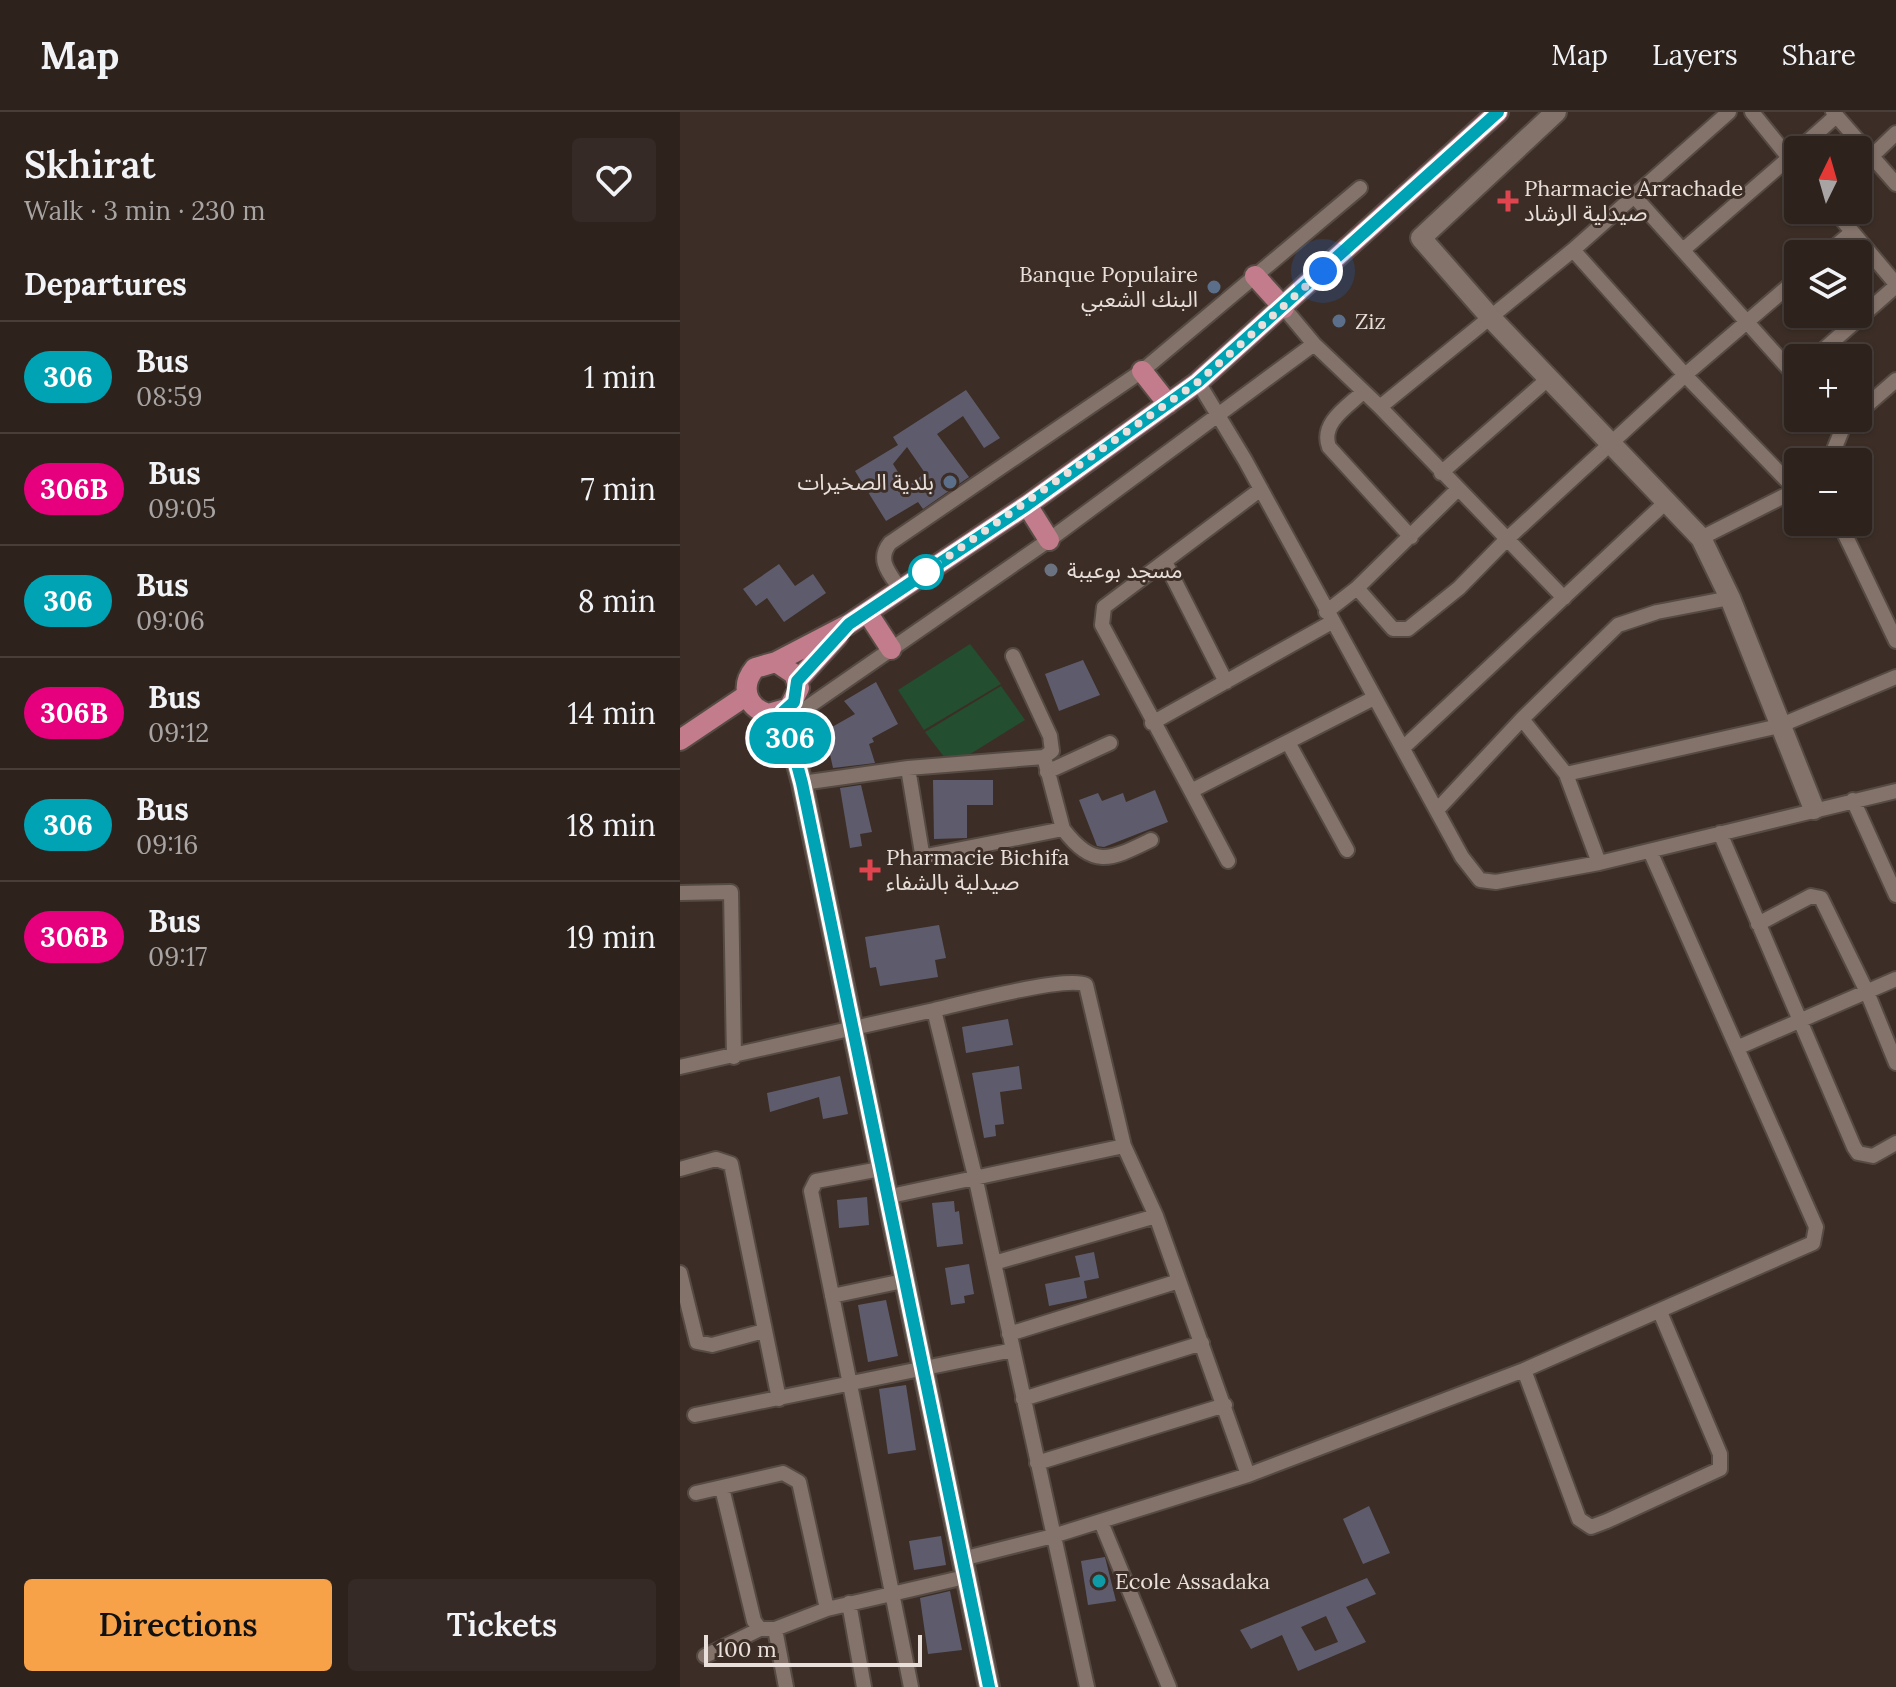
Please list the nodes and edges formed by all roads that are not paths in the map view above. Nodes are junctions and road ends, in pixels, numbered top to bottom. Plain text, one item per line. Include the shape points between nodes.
1 (1498, 112) edge
2 (1556, 112) edge
3 (1729, 112) edge
4 (1752, 112) edge
5 (1834, 114) edge
6 (1896, 133) edge
7 (1815, 136) edge
8 (1854, 136) edge
9 (1784, 145) edge
10 (1872, 156) joint
11 (1784, 167) edge
12 (1896, 184) edge
13 (1360, 188) dead end
14 (1634, 196) junction
15 (1845, 224) edge
16 (1852, 232) junction
17 (1843, 240) edge
18 (1573, 250) junction
19 (1683, 250) junction
20 (1255, 276) junction
21 (1896, 285) edge
22 (1784, 290) edge
23 (1284, 308) junction
24 (1491, 318) junction
25 (1747, 323) junction
26 (1314, 344) junction
27 (1830, 344) edge
28 (1784, 361) edge
29 (1142, 371) junction
30 (1685, 375) junction
31 (1549, 378) junction
32 (1896, 380) edge
33 (1198, 382) junction
34 (1363, 392) junction
35 (1872, 401) edge
36 (1168, 404) junction
37 (1380, 407) junction
38 (1220, 415) junction
39 (1612, 444) junction
40 (1441, 473) junction
41 (1784, 477) edge
42 (1261, 489) junction
43 (1457, 490) junction
44 (1784, 496) edge
45 (1667, 501) junction
46 (1027, 505) junction
47 (1846, 536) edge
48 (1411, 537) junction
49 (1701, 538) junction
50 (1049, 540) junction
51 (1506, 540) junction
52 (1165, 562) junction
53 (1357, 588) junction
54 (900, 589) junction
55 (1564, 598) junction
56 (1730, 598) junction
57 (867, 612) junction
58 (1329, 617) junction
59 (849, 624) junction
60 (1896, 641) edge
61 (891, 649) junction
62 (1013, 656) dead end
63 (776, 662) junction
64 (1896, 677) edge
65 (797, 681) junction
66 (1226, 682) junction
67 (747, 695) junction
68 (1374, 698) junction
69 (784, 717) junction
70 (1522, 719) junction
71 (1152, 723) junction
72 (1779, 726) junction
73 (680, 740) edge
74 (1110, 743) dead end
75 (1289, 744) junction
76 (1404, 747) junction
77 (1046, 764) junction
78 (908, 768) junction
79 (1566, 774) junction
80 (802, 783) junction
81 (1191, 791) junction
82 (1896, 791) edge
83 (1853, 800) junction
84 (1814, 809) junction
85 (1437, 810) junction
86 (1063, 829) junction
87 (1720, 833) junction
88 (1151, 840) dead end
89 (1347, 850) dead end
90 (1650, 851) junction
91 (1228, 861) dead end
92 (1599, 863) junction
93 (1890, 868) edge
94 (680, 893) edge
95 (1896, 895) edge
96 (1758, 924) junction
97 (1896, 979) edge
98 (1867, 992) junction
99 (934, 1010) junction
100 (1802, 1019) junction
101 (850, 1030) junction
102 (1739, 1047) junction
103 (734, 1057) junction
104 (1896, 1063) edge
105 (680, 1067) edge
106 (1896, 1143) edge
107 (1124, 1146) junction
108 (680, 1169) edge
109 (880, 1169) junction
110 (975, 1176) junction
111 (886, 1197) junction
112 (1156, 1216) junction
113 (994, 1263) junction
114 (680, 1273) edge
115 (903, 1281) junction
116 (1179, 1281) junction
117 (832, 1296) junction
118 (1660, 1312) junction
119 (764, 1331) junction
120 (1009, 1334) junction
121 (1202, 1343) junction
122 (1013, 1350) junction
123 (921, 1370) junction
124 (1524, 1370) junction
125 (849, 1386) junction
126 (779, 1399) junction
127 (1023, 1399) junction
128 (1225, 1405) junction
129 (695, 1415) dead end
130 (1037, 1463) junction
131 (1248, 1475) junction
132 (722, 1488) junction
133 (696, 1493) dead end
134 (1101, 1522) junction
135 (1053, 1536) junction
136 (964, 1568) junction
137 (893, 1594) junction
138 (849, 1603) junction
139 (827, 1609) junction
140 (767, 1629) junction
141 (705, 1656) dead end
142 (786, 1687) edge
143 (864, 1687) edge
144 (911, 1687) edge
145 (989, 1687) edge
146 (1087, 1687) edge
147 (1169, 1687) edge

1 - 23 main road
2 - 24 street via 1421,238
3 - 14 street
4 - 9 street
5 - 7 street
5 - 8 street
6 - 10 street
10 - 12 street
11 - 19 street
13 - 20 street
14 - 18 street
14 - 19 street
15 - 16 street
16 - 17 street
16 - 21 street
18 - 24 street
18 - 30 street
19 - 25 street
20 - 23 main road
20 - 29 street
21 - 27 street
22 - 25 street
23 - 26 street
23 - 33 main road
24 - 31 street
24 - 37 street
25 - 28 street
25 - 30 street
26 - 34 street
26 - 38 street
29 - 36 main road
29 - 54 street via 890,543 884,565
30 - 39 street
30 - 41 street
31 - 39 street
31 - 40 street
32 - 35 street
33 - 36 main road
33 - 38 street
34 - 37 street
34 - 48 street via 1328,426 1326,439
36 - 46 main road
37 - 40 street
38 - 42 street
38 - 50 street
39 - 45 street
39 - 51 street
40 - 43 street
42 - 52 street
42 - 58 street
43 - 48 street
43 - 51 street
44 - 49 street
45 - 49 street
45 - 55 street
46 - 50 main road
46 - 54 main road
47 - 60 street
48 - 53 street
49 - 56 street
50 - 61 street
51 - 53 street via 1408,629 1393,629
51 - 55 street
52 - 66 street
52 - 71 street via 1110,599 1102,615 1102,625
53 - 58 street
54 - 57 main road
55 - 76 street
56 - 70 street via 1618,625
56 - 72 street
57 - 59 main road
57 - 61 main road
58 - 66 street
58 - 68 street
59 - 63 main road
59 - 65 main road
61 - 69 street
62 - 77 street via 1053,746
63 - 65 main road via 790,668
63 - 67 main road via 762,664 750,674
64 - 72 street
65 - 69 main road via 794,702
66 - 71 street
67 - 69 main road via 761,712
67 - 73 main road
68 - 75 street
68 - 76 street
69 - 80 street
70 - 79 street
70 - 85 street
71 - 81 street
72 - 79 street
72 - 84 street
74 - 77 street
75 - 81 street
75 - 89 street
76 - 85 street
77 - 78 street
77 - 86 street
78 - 80 street
78 - 86 street via 926,856
79 - 92 street
80 - 101 street
81 - 91 street
82 - 83 street
83 - 84 street
83 - 93 street
84 - 87 street
85 - 92 street via 1480,880 1496,882
86 - 88 street via 1077,848 1099,858 1124,854
87 - 90 street
87 - 96 street
90 - 92 street
90 - 102 street
93 - 95 street
94 - 103 street via 731,892
96 - 98 street via 1811,896 1821,898
96 - 100 street
97 - 98 street
98 - 100 street
98 - 104 street
99 - 101 street
99 - 107 street via 1082,982 1090,992
99 - 110 street
100 - 102 street
100 - 106 street via 1858,1153 1873,1156
101 - 103 street
101 - 109 street
102 - 118 street via 1817,1235 1798,1252
103 - 105 street
107 - 110 street
107 - 112 street
108 - 119 street via 716,1159 731,1164
109 - 111 street
109 - 117 street via 812,1186
110 - 111 street
110 - 113 street
111 - 115 street
112 - 113 street
112 - 116 street
113 - 120 street
114 - 119 street via 697,1342 712,1345
115 - 117 street
115 - 123 street
116 - 120 street
116 - 121 street
117 - 125 street
118 - 124 street
118 - 124 street via 1720,1454 1720,1469 1607,1521 1591,1527 1579,1519
119 - 126 street
120 - 122 street
121 - 127 street
121 - 128 street
122 - 123 street
122 - 127 street
123 - 125 street
123 - 136 street
124 - 131 street
125 - 126 street
125 - 137 street
126 - 129 street
127 - 130 street
128 - 130 street
128 - 131 street
130 - 135 street
131 - 134 street
132 - 133 street
132 - 139 street via 783,1473 799,1482
132 - 140 street via 754,1621
134 - 135 street
134 - 147 street
135 - 136 street
135 - 146 street
136 - 137 street
136 - 145 street
137 - 138 street
137 - 144 street
138 - 139 street
138 - 143 street
139 - 140 street
140 - 141 street
140 - 142 street

